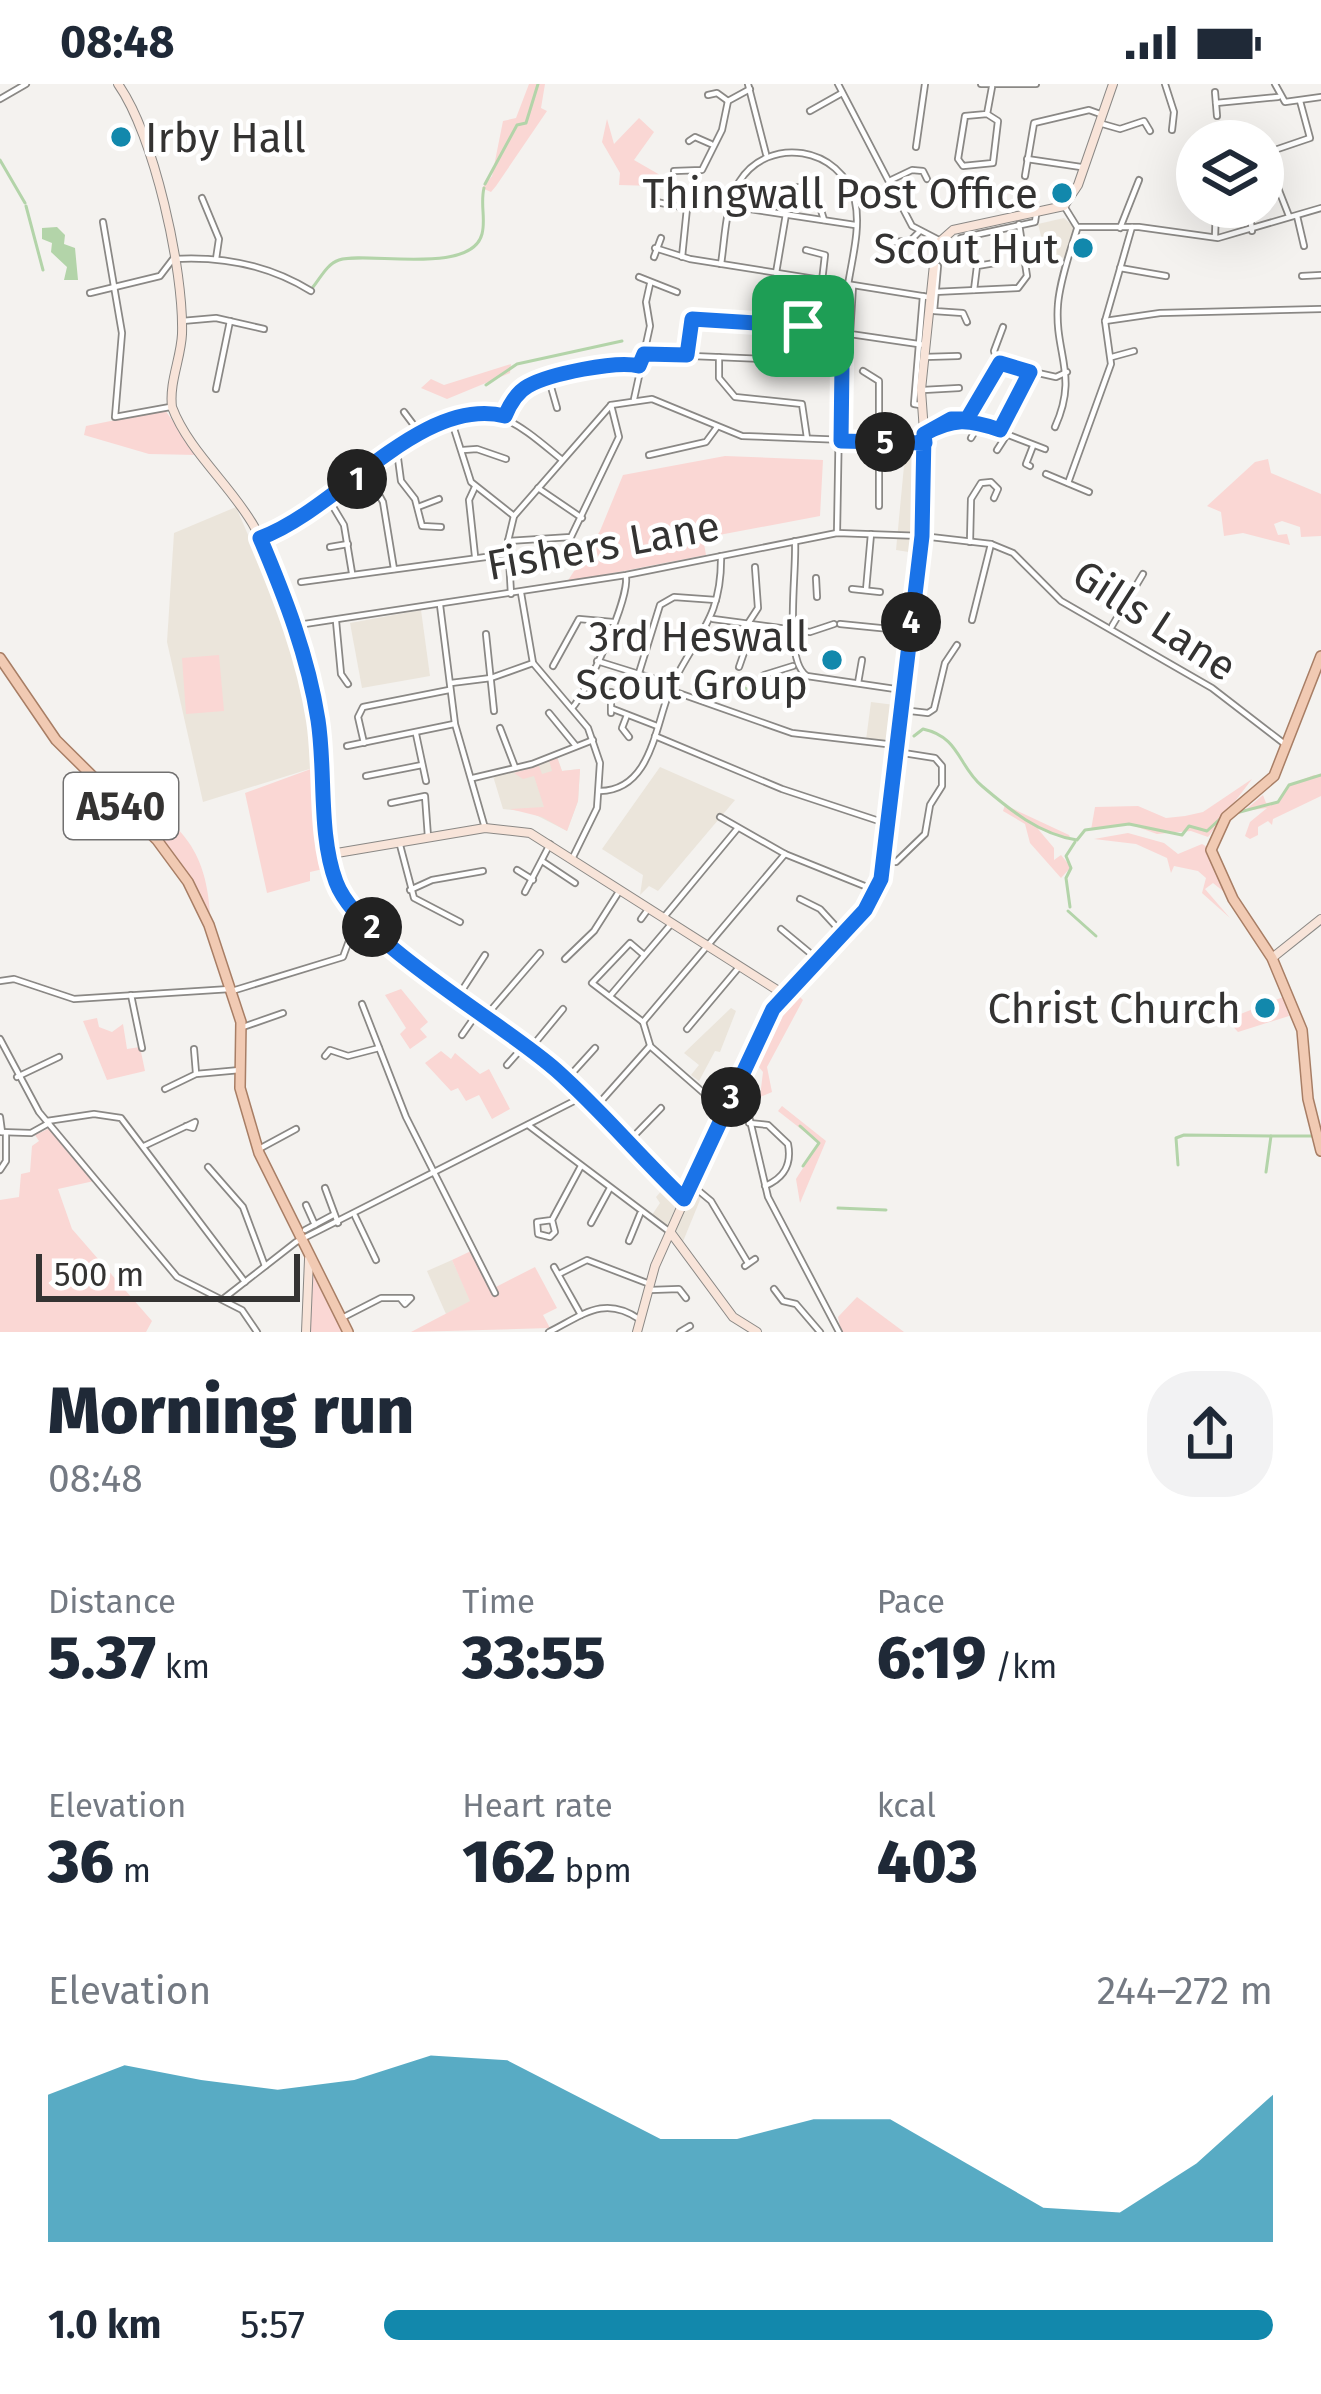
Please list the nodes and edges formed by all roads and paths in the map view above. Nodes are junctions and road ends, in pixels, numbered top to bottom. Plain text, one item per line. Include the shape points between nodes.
1 (26, 84) edge
2 (132, 84) edge
3 (838, 84) edge
4 (926, 84) edge
5 (981, 84) edge
6 (1036, 84) edge
7 (1113, 84) edge
8 (1165, 84) edge
9 (1275, 84) edge
10 (749, 86) edge
11 (119, 87) edge
12 (992, 87) junction
13 (710, 91) dead end
14 (842, 92) junction
15 (1215, 92) dead end
16 (1278, 97) junction
17 (1321, 97) edge
18 (0, 99) edge
19 (728, 101) junction
20 (1300, 101) junction
21 (1216, 103) junction
22 (810, 111) dead end
23 (986, 114) junction
24 (1217, 116) dead end
25 (1101, 119) junction
26 (693, 128) dead end
27 (1172, 130) dead end
28 (1150, 131) dead end
29 (712, 144) junction
30 (916, 147) dead end
31 (1284, 147) edge
32 (766, 157) junction
33 (1028, 159) junction
34 (1084, 168) junction
35 (674, 171) dead end
36 (925, 172) dead end
37 (1024, 176) dead end
38 (1138, 180) dead end
39 (891, 181) junction
40 (202, 198) dead end
41 (1284, 199) edge
42 (656, 202) dead end
43 (730, 206) junction
44 (1064, 206) junction
45 (1321, 208) edge
46 (763, 210) junction
47 (786, 214) junction
48 (1036, 214) junction
49 (1293, 216) junction
50 (824, 220) junction
51 (103, 222) dead end
52 (1019, 224) junction
53 (856, 225) junction
54 (1077, 227) junction
55 (1132, 227) junction
56 (1120, 228) junction
57 (1215, 228) edge
58 (1252, 228) edge
59 (920, 231) junction
60 (1252, 231) junction
61 (661, 238) dead end
62 (962, 238) dead end
63 (1215, 238) junction
64 (939, 240) junction
65 (883, 244) dead end
66 (1304, 246) dead end
67 (656, 248) junction
68 (806, 250) dead end
69 (654, 257) dead end
70 (682, 257) junction
71 (173, 259) junction
72 (216, 259) junction
73 (991, 262) dead end
74 (721, 264) junction
75 (939, 266) dead end
76 (1120, 268) junction
77 (776, 273) junction
78 (1302, 275) dead end
79 (1321, 275) edge
80 (1166, 276) dead end
81 (639, 277) dead end
82 (822, 280) junction
83 (650, 284) junction
84 (850, 285) junction
85 (114, 288) junction
86 (311, 291) dead end
87 (677, 292) dead end
88 (974, 292) junction
89 (90, 293) dead end
90 (929, 294) junction
91 (1321, 310) edge
92 (182, 321) junction
93 (230, 321) junction
94 (1105, 321) junction
95 (967, 322) dead end
96 (1003, 327) dead end
97 (264, 329) dead end
98 (921, 345) junction
99 (1134, 351) dead end
100 (644, 354) junction
101 (687, 355) junction
102 (958, 356) dead end
103 (719, 357) junction
104 (924, 357) junction
105 (1112, 357) junction
106 (803, 362) junction
107 (998, 364) junction
108 (639, 366) junction
109 (863, 370) dead end
110 (1068, 370) junction
111 (1030, 372) junction
112 (919, 378) junction
113 (549, 380) junction
114 (218, 386) dead end
115 (959, 388) dead end
116 (922, 390) junction
117 (634, 399) junction
118 (611, 405) junction
119 (921, 405) junction
120 (172, 407) junction
121 (557, 408) dead end
122 (404, 412) dead end
123 (449, 416) junction
124 (505, 416) junction
125 (967, 419) junction
126 (980, 423) junction
127 (717, 427) junction
128 (1054, 427) dead end
129 (1004, 431) junction
130 (420, 434) junction
131 (924, 438) junction
132 (974, 438) dead end
133 (807, 439) junction
134 (841, 441) junction
135 (880, 442) junction
136 (1034, 444) junction
137 (1045, 449) dead end
138 (460, 450) junction
139 (1000, 450) dead end
140 (397, 451) junction
141 (648, 455) dead end
142 (506, 459) dead end
143 (561, 460) junction
144 (1030, 466) dead end
145 (367, 472) junction
146 (1046, 474) dead end
147 (1068, 483) junction
148 (475, 487) junction
149 (538, 488) junction
150 (1089, 492) dead end
151 (994, 498) dead end
152 (439, 499) dead end
153 (328, 500) junction
154 (879, 506) dead end
155 (418, 507) junction
156 (514, 516) junction
157 (582, 518) junction
158 (442, 526) dead end
159 (837, 533) junction
160 (871, 534) junction
161 (922, 536) junction
162 (260, 538) junction
163 (508, 541) junction
164 (794, 542) junction
165 (970, 542) junction
166 (349, 544) junction
167 (991, 544) junction
168 (330, 547) dead end
169 (508, 554) junction
170 (475, 556) junction
171 (721, 556) junction
172 (755, 567) dead end
173 (394, 570) junction
174 (1143, 574) dead end
175 (353, 575) junction
176 (626, 575) junction
177 (302, 582) dead end
178 (798, 585) junction
179 (852, 589) dead end
180 (866, 590) junction
181 (880, 592) dead end
182 (521, 593) junction
183 (512, 594) junction
184 (817, 597) dead end
185 (718, 600) junction
186 (440, 603) junction
187 (336, 619) junction
188 (713, 619) junction
189 (973, 620) dead end
190 (613, 622) junction
191 (750, 625) junction
192 (295, 626) junction
193 (1112, 627) junction
194 (794, 630) junction
195 (910, 631) junction
196 (486, 634) dead end
197 (956, 645) dead end
198 (1321, 656) edge
199 (0, 658) edge
200 (862, 660) dead end
201 (597, 661) junction
202 (532, 664) junction
203 (553, 666) dead end
204 (795, 666) junction
205 (739, 667) dead end
206 (340, 674) junction
207 (764, 675) dead end
208 (638, 676) junction
209 (332, 678) dead end
210 (491, 678) junction
211 (858, 683) junction
212 (348, 685) dead end
213 (450, 686) junction
214 (671, 687) junction
215 (902, 690) junction
216 (611, 692) dead end
217 (491, 708) dead end
218 (572, 708) junction
219 (899, 709) junction
220 (549, 713) dead end
221 (627, 715) junction
222 (455, 724) junction
223 (657, 726) junction
224 (500, 728) dead end
225 (416, 733) junction
226 (655, 736) junction
227 (629, 737) dead end
228 (593, 740) junction
229 (364, 743) junction
230 (1286, 745) junction
231 (347, 746) dead end
232 (576, 746) junction
233 (894, 749) junction
234 (422, 765) junction
235 (516, 769) junction
236 (366, 776) dead end
237 (473, 778) junction
238 (426, 781) dead end
239 (600, 791) junction
240 (391, 803) dead end
241 (720, 817) dead end
242 (886, 823) junction
243 (485, 828) junction
244 (738, 828) junction
245 (428, 837) junction
246 (400, 842) junction
247 (551, 843) junction
248 (331, 854) junction
249 (785, 854) junction
250 (573, 856) junction
251 (885, 859) junction
252 (542, 861) junction
253 (520, 870) dead end
254 (479, 874) dead end
255 (533, 880) junction
256 (575, 883) dead end
257 (621, 889) junction
258 (410, 890) junction
259 (877, 891) junction
260 (525, 892) dead end
261 (800, 899) dead end
262 (650, 908) junction
263 (358, 916) junction
264 (640, 919) dead end
265 (1321, 919) edge
266 (668, 920) junction
267 (460, 922) dead end
268 (781, 929) dead end
269 (842, 933) junction
270 (707, 945) junction
271 (540, 953) dead end
272 (485, 955) dead end
273 (644, 956) junction
274 (816, 958) junction
275 (1271, 958) junction
276 (565, 959) dead end
277 (740, 966) junction
278 (0, 981) edge
279 (231, 990) junction
280 (130, 995) junction
281 (784, 995) junction
282 (610, 997) junction
283 (457, 998) junction
284 (362, 1004) dead end
285 (563, 1009) dead end
286 (283, 1013) dead end
287 (481, 1016) junction
288 (643, 1022) junction
289 (241, 1028) junction
290 (687, 1029) dead end
291 (462, 1035) dead end
292 (0, 1039) edge
293 (650, 1046) junction
294 (527, 1047) junction
295 (142, 1048) dead end
296 (194, 1048) dead end
297 (379, 1048) junction
298 (595, 1048) dead end
299 (324, 1052) dead end
300 (59, 1057) dead end
301 (507, 1066) dead end
302 (240, 1070) junction
303 (196, 1074) junction
304 (17, 1076) junction
305 (740, 1076) junction
306 (566, 1080) junction
307 (165, 1089) dead end
308 (582, 1097) junction
309 (594, 1108) junction
310 (661, 1108) dead end
311 (724, 1112) junction
312 (0, 1117) edge
313 (48, 1122) junction
314 (746, 1123) junction
315 (528, 1125) junction
316 (186, 1126) dead end
317 (296, 1129) dead end
318 (3, 1132) edge
319 (628, 1143) junction
320 (144, 1146) junction
321 (257, 1150) junction
322 (1321, 1151) edge
323 (581, 1166) junction
324 (208, 1167) dead end
325 (0, 1170) edge
326 (435, 1172) junction
327 (691, 1185) junction
328 (765, 1186) junction
329 (325, 1188) dead end
330 (610, 1188) junction
331 (684, 1199) junction
332 (306, 1205) dead end
333 (641, 1211) junction
334 (354, 1214) junction
335 (333, 1215) junction
336 (553, 1220) dead end
337 (338, 1223) junction
338 (591, 1223) dead end
339 (315, 1225) junction
340 (305, 1230) dead end
341 (670, 1232) junction
342 (629, 1241) dead end
343 (301, 1242) junction
344 (755, 1258) dead end
345 (309, 1259) junction
346 (376, 1260) dead end
347 (265, 1267) junction
348 (554, 1267) dead end
349 (559, 1274) junction
350 (245, 1282) junction
351 (648, 1287) junction
352 (774, 1289) dead end
353 (495, 1294) dead end
354 (400, 1298) dead end
355 (686, 1298) dead end
356 (223, 1299) junction
357 (581, 1315) junction
358 (340, 1319) junction
359 (638, 1326) edge
360 (690, 1326) edge
361 (737, 1327) edge
362 (257, 1332) edge
363 (306, 1332) edge
364 (348, 1332) edge
365 (549, 1332) edge
366 (627, 1332) edge
367 (680, 1332) edge
368 (757, 1332) edge
369 (820, 1332) edge
370 (839, 1332) edge

1 - 18 street
2 - 11 street
3 - 14 street
4 - 30 street
5 - 12 street
6 - 12 street
7 - 25 street
8 - 27 street
9 - 16 street
10 - 19 street
10 - 32 street
11 - 71 street via 142,130
12 - 23 street
13 - 19 street
14 - 22 street
14 - 39 street
15 - 21 street
16 - 20 street
16 - 21 street
17 - 20 street
19 - 29 street
20 - 31 street via 1310,138
21 - 24 street
23 - 23 street via 998,121 993,163 963,166 965,116
25 - 28 street via 1120,129 1145,119
25 - 33 street via 1089,110 1034,123
25 - 34 street
26 - 29 street via 692,139
29 - 35 street via 702,170
32 - 43 street via 736,185
32 - 53 street via 797,152 827,161 853,194
33 - 34 street
33 - 37 street
34 - 44 street
36 - 39 street
38 - 56 street
39 - 59 street
40 - 72 street via 219,239
41 - 49 street
42 - 70 street via 687,208
43 - 46 street
43 - 74 street
44 - 48 street
44 - 54 street
45 - 49 street
46 - 47 street
46 - 50 street via 773,193 800,187 817,197
47 - 50 street
47 - 77 street
48 - 52 street via 1035,222
48 - 64 street via 953,230
49 - 60 street
49 - 66 street
50 - 53 street
51 - 85 street
52 - 62 street
52 - 88 street via 1023,284
53 - 84 street
54 - 56 street
54 - 110 street via 1058,308
55 - 56 street
55 - 63 street
55 - 76 street
57 - 63 street
58 - 60 street
59 - 64 street
59 - 65 street
60 - 63 street
61 - 67 street
64 - 90 street
67 - 69 street
67 - 70 street
68 - 82 street via 825,255
70 - 74 street
71 - 72 street
71 - 85 street via 160,276
71 - 92 street
72 - 86 street via 268,270
73 - 88 street via 974,267
74 - 77 street
75 - 90 street
76 - 80 street
76 - 94 street
77 - 82 street
78 - 79 street
81 - 83 street
82 - 84 street
83 - 87 street
83 - 100 street
84 - 90 street
84 - 98 street via 850,334
85 - 89 street
85 - 120 street via 122,333 115,417
88 - 90 street
90 - 95 street via 934,311 963,313
90 - 98 street
91 - 94 street
92 - 93 street
92 - 120 street
93 - 97 street
93 - 114 street
94 - 105 street
96 - 107 street
98 - 104 street
98 - 112 street
99 - 105 street
100 - 101 street
100 - 108 street
101 - 103 street
101 - 106 street via 687,325 697,318 803,326
102 - 104 street
103 - 106 street
103 - 133 street via 719,378 735,397 802,404
104 - 112 street
105 - 147 street
106 - 134 street via 842,364
107 - 111 street
107 - 125 street
108 - 113 street via 618,363
108 - 117 street
109 - 135 street via 879,381
110 - 111 street via 1056,377
110 - 128 street
111 - 129 street
112 - 116 street
112 - 119 street via 914,404
113 - 121 street
113 - 124 street via 523,388
115 - 116 street
116 - 119 street
117 - 118 street
117 - 127 street via 668,404
118 - 143 street
118 - 157 street via 619,437
119 - 131 street
120 - 162 street
122 - 130 street
123 - 124 street
123 - 130 street
123 - 138 street
124 - 143 street
125 - 126 street
125 - 131 street via 951,419
126 - 129 street
126 - 132 street
127 - 133 street
127 - 141 street via 697,446
129 - 136 street
129 - 139 street
130 - 140 street
131 - 135 street
131 - 161 street
133 - 134 street
134 - 135 street
134 - 159 street
135 - 154 street
136 - 137 street
136 - 144 street
138 - 142 street
138 - 148 street
140 - 145 street
140 - 155 street via 401,481
143 - 149 street
145 - 153 street
145 - 173 street via 383,502
146 - 147 street
147 - 150 street
148 - 156 street
148 - 170 street
149 - 156 street
149 - 157 street
151 - 165 street via 1001,488 986,481 973,494
152 - 155 street
153 - 162 street
153 - 166 street
155 - 158 street via 422,526
156 - 163 street
157 - 163 street via 562,541
159 - 160 street, Fishers Lane
159 - 164 street, Fishers Lane
160 - 161 street, Fishers Lane
160 - 180 street
161 - 165 street, Gills Lane
161 - 195 street
162 - 192 street
163 - 169 street
164 - 171 street, Fishers Lane
164 - 178 street
165 - 167 street, Gills Lane
166 - 168 street
166 - 175 street
167 - 189 street
167 - 193 street, Gills Lane via 1022,560 1061,601
169 - 170 street
169 - 183 street
170 - 173 street
171 - 176 street, Fishers Lane
171 - 185 street
172 - 191 street via 758,608
173 - 175 street
174 - 193 street
175 - 177 street
176 - 182 street, Fishers Lane
176 - 190 street
178 - 184 street via 815,582
178 - 194 street
179 - 180 street
180 - 181 street
182 - 183 street, Fishers Lane
182 - 202 street
183 - 186 street, Fishers Lane
185 - 188 street
185 - 208 street via 686,596 660,605
186 - 187 street, Fishers Lane
186 - 213 street
187 - 192 street, Fishers Lane
187 - 206 street
188 - 191 street
188 - 214 street
190 - 201 street
190 - 203 street via 579,619
191 - 194 street
191 - 205 street
192 - 248 street via 317,714
193 - 230 street, Gills Lane
194 - 195 street via 837,624
194 - 204 street
195 - 215 street
196 - 210 street
197 - 219 street via 934,709
198 - 230 main road
199 - 279 main road, A540 via 56,740 188,882
200 - 211 street
201 - 208 street
201 - 218 street
202 - 210 street
202 - 218 street
204 - 207 street
204 - 211 street via 807,676
206 - 209 street
206 - 212 street
208 - 214 street
210 - 213 street
210 - 217 street
211 - 215 street
213 - 222 street
213 - 229 street via 363,707
214 - 223 street
214 - 233 street via 792,733
215 - 219 street
216 - 221 street via 612,711
218 - 228 street
219 - 233 street
220 - 232 street
221 - 223 street
221 - 227 street
222 - 225 street
222 - 237 street
223 - 226 street
224 - 235 street
225 - 229 street
225 - 234 street
226 - 239 street via 636,776
226 - 242 street
228 - 232 street
228 - 239 street
229 - 231 street
230 - 275 main road via 1274,776 1228,815 1211,850
232 - 235 street
233 - 242 street
233 - 251 street via 935,758 943,782 920,845 896,862
234 - 236 street
234 - 238 street
235 - 237 street
237 - 243 street
239 - 250 street
240 - 245 street via 425,796
241 - 244 street
242 - 251 street
243 - 245 street
243 - 247 street
244 - 249 street
244 - 266 street
245 - 246 street
246 - 248 street
246 - 258 street
247 - 250 street
247 - 252 street
248 - 263 street via 335,881
249 - 259 street
249 - 270 street
250 - 257 street
251 - 259 street
252 - 255 street
252 - 256 street
253 - 255 street
254 - 258 street
255 - 260 street
257 - 262 street
257 - 276 street
258 - 267 street via 419,903
259 - 269 street
261 - 269 street
262 - 264 street
262 - 266 street
263 - 279 street via 343,957
263 - 283 street
265 - 275 street
266 - 270 street
266 - 273 street
268 - 274 street
269 - 274 street
270 - 277 street
270 - 288 street
271 - 287 street
272 - 283 street
273 - 282 street
273 - 282 street via 630,944 592,983
274 - 281 street
275 - 322 main road via 1302,1030
277 - 281 street
277 - 290 street
278 - 280 street via 74,999
279 - 280 street
279 - 289 main road, A540
280 - 295 street
281 - 305 street
282 - 288 street
283 - 287 street
284 - 297 street
285 - 294 street
286 - 289 street
287 - 291 street
287 - 294 street
288 - 293 street
289 - 302 main road, A540
292 - 304 street
293 - 309 street
293 - 311 street
294 - 301 street
294 - 306 street
296 - 303 street
297 - 299 street
297 - 326 street
298 - 306 street
300 - 304 street
302 - 303 street
302 - 321 main road, A540
303 - 307 street
304 - 313 street
305 - 311 street
305 - 314 street
306 - 308 street
308 - 309 street
308 - 315 street
309 - 319 street
310 - 319 street
311 - 327 street
312 - 318 street
313 - 318 street via 31,1133
313 - 320 street via 116,1115
313 - 356 street via 177,1277
314 - 328 street
314 - 328 street via 768,1125 788,1144 782,1176
315 - 323 street
315 - 326 street
316 - 320 street
317 - 321 street
318 - 325 street
319 - 331 street
320 - 350 street
321 - 343 main road, A540
323 - 330 street
323 - 336 street
324 - 347 street via 243,1207
326 - 334 street
326 - 353 street
327 - 331 street
327 - 344 street via 712,1201 747,1264
328 - 370 street
329 - 335 street
330 - 333 street
330 - 338 street
331 - 341 street
332 - 339 street
333 - 341 street
333 - 342 street
334 - 337 street
334 - 346 street
335 - 337 street
335 - 339 street
337 - 343 street
339 - 340 street
341 - 351 street
341 - 361 street
343 - 345 main road, A540
343 - 347 street
345 - 358 main road, A540
345 - 363 street
347 - 350 street
348 - 349 street
349 - 351 street via 587,1259
349 - 357 street
350 - 356 street
351 - 355 street via 679,1288
351 - 359 street
352 - 369 street
354 - 358 street via 380,1298
356 - 362 street
357 - 359 street via 616,1305
357 - 365 street
358 - 364 main road, A540
359 - 366 street
360 - 367 street
361 - 368 street

